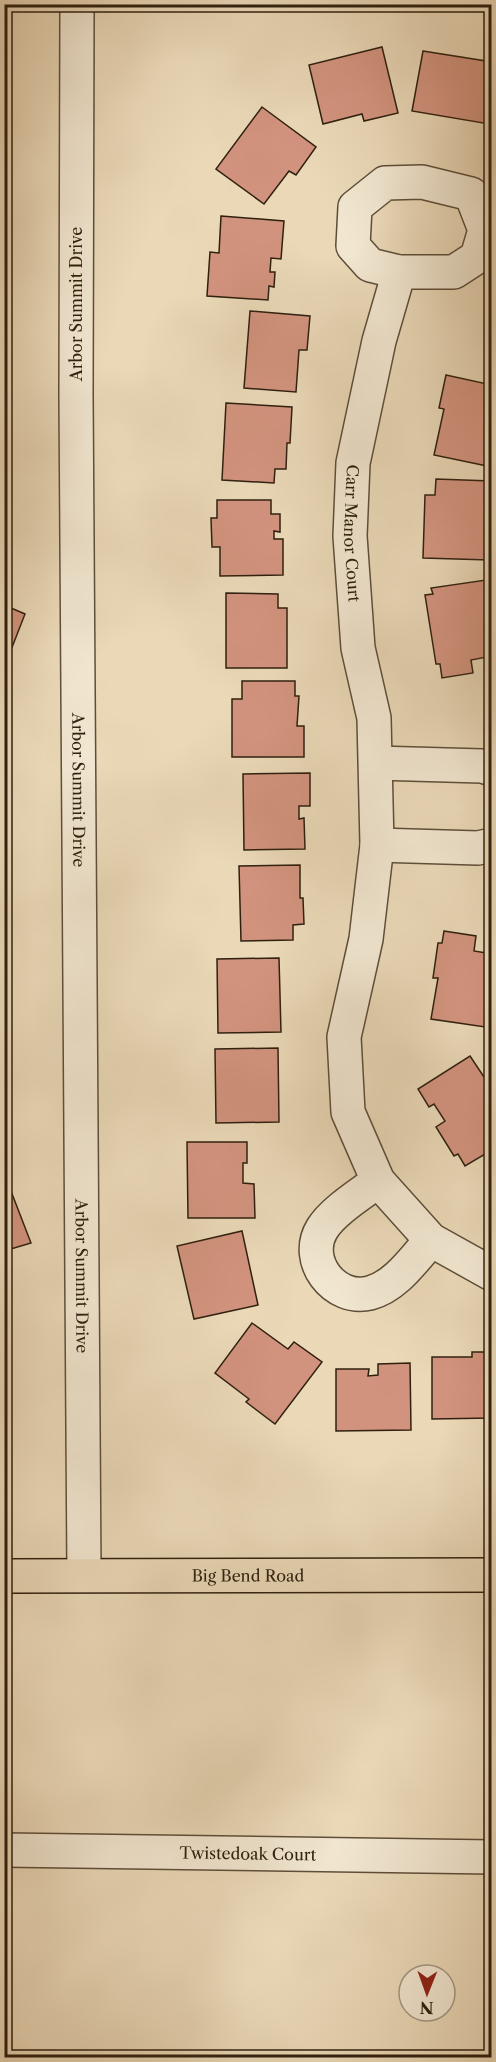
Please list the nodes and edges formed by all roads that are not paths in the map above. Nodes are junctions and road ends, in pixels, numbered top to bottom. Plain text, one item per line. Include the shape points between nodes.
1 (77, 4) edge
2 (399, 272) dead end
3 (376, 763) junction
4 (492, 769) edge
5 (377, 845) junction
6 (492, 845) edge
7 (378, 1181) junction
8 (431, 1239) junction
9 (492, 1274) edge
10 (4, 1575) edge
11 (84, 1575) junction
12 (492, 1575) edge
13 (4, 1851) edge
14 (492, 1857) edge

1 - 11 street, Arbor Summit Drive
2 - 3 street, Carr Manor Court via 379,341 353,463 350,536 357,637 374,718
3 - 4 street
3 - 5 street, Carr Manor Court
5 - 6 street
5 - 7 street, Carr Manor Court via 366,939 344,1037 348,1112
7 - 8 street, Carr Manor Court
7 - 8 street via 327,1221 320,1232 317,1263 325,1276 336,1287 352,1294 369,1293 398,1276
8 - 9 street, Carr Manor Court
10 - 11 main road, Big Bend Road
11 - 12 main road, Big Bend Road
13 - 14 street, Twistedoak Court

